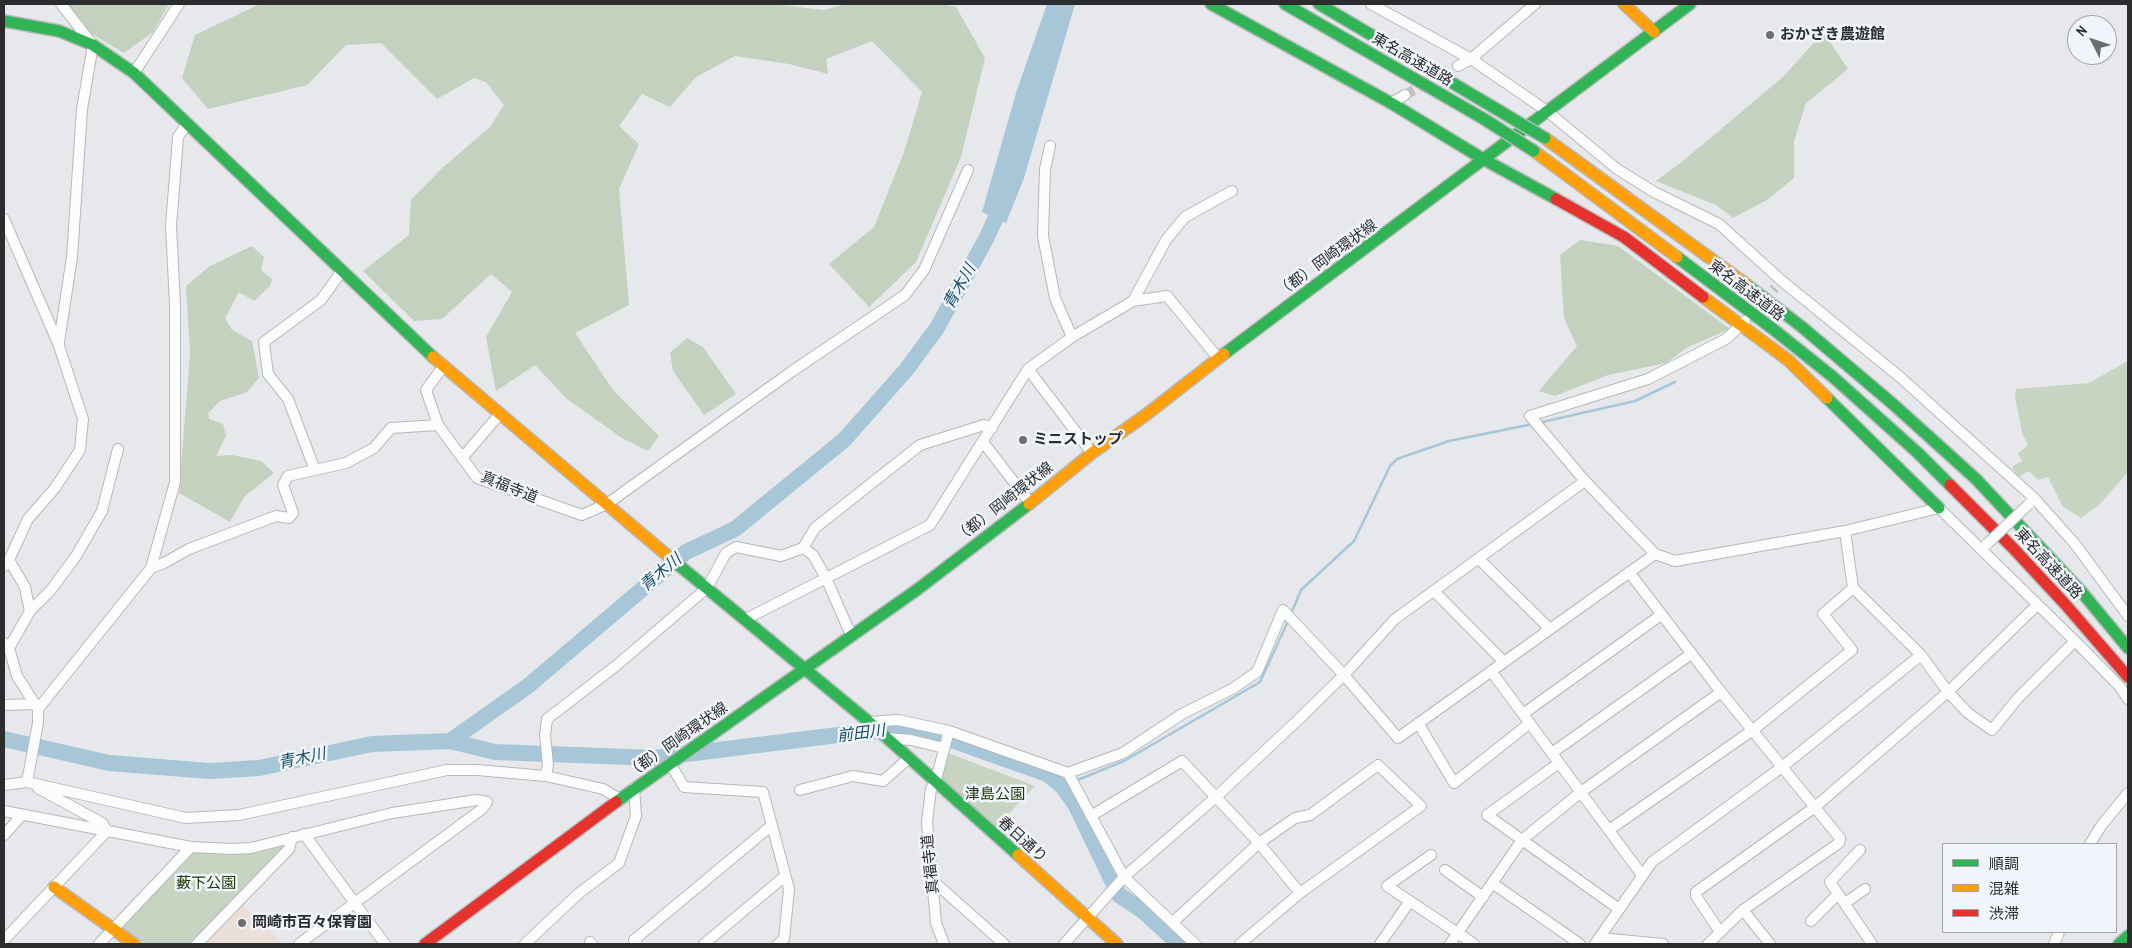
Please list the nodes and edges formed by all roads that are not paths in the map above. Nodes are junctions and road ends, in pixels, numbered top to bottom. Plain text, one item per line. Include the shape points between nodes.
1 (62, 4) edge
2 (179, 4) edge
3 (1211, 4) edge
4 (1285, 4) edge
5 (1319, 4) edge
6 (1371, 4) edge
7 (1535, 4) edge
8 (1624, 4) edge
9 (1690, 4) edge
10 (4, 20) edge
11 (1654, 32) junction
12 (93, 45) junction
13 (1471, 59) junction
14 (1458, 66) dead end
15 (134, 74) junction
16 (1406, 95) tunnel mouth
17 (1391, 103) junction
18 (1547, 112) junction
19 (187, 123) junction
20 (1050, 146) dead end
21 (1483, 159) junction
22 (968, 170) dead end
23 (1232, 191) dead end
24 (4, 219) edge
25 (342, 271) junction
26 (1133, 301) junction
27 (1743, 323) junction
28 (1072, 337) junction
29 (58, 343) junction
30 (1218, 358) junction
31 (443, 366) junction
32 (1028, 368) junction
33 (499, 415) junction
34 (438, 424) junction
35 (992, 428) junction
36 (984, 442) junction
37 (118, 449) dead end
38 (1092, 453) junction
39 (462, 458) junction
40 (314, 470) junction
41 (1585, 481) junction
42 (2031, 501) junction
43 (1030, 503) junction
44 (607, 504) junction
45 (1939, 508) junction
46 (1845, 531) junction
47 (1984, 547) junction
48 (803, 548) junction
49 (1655, 554) junction
50 (1479, 559) junction
51 (7, 563) edge
52 (151, 568) junction
53 (1629, 572) junction
54 (826, 578) junction
55 (706, 587) junction
56 (1853, 588) junction
57 (1434, 592) junction
58 (2037, 605) junction
59 (30, 611) junction
60 (2127, 612) edge
61 (1661, 615) junction
62 (746, 619) junction
63 (1550, 630) junction
64 (851, 635) junction
65 (2075, 641) junction
66 (6, 645) edge
67 (2128, 648) edge
68 (1691, 654) junction
69 (1921, 655) junction
70 (1504, 662) junction
71 (805, 668) junction
72 (1491, 671) junction
73 (1344, 675) junction
74 (2128, 677) edge
75 (1721, 692) junction
76 (1948, 692) junction
77 (2128, 699) edge
78 (4, 705) edge
79 (36, 707) junction
80 (1523, 714) junction
81 (869, 722) junction
82 (1418, 723) junction
83 (1530, 723) junction
84 (1752, 730) junction
85 (948, 731) junction
86 (886, 738) junction
87 (944, 748) junction
88 (1552, 753) junction
89 (909, 758) junction
90 (671, 763) junction
91 (1559, 763) junction
92 (1782, 767) junction
93 (1068, 773) junction
94 (546, 776) junction
95 (4, 779) edge
96 (27, 782) junction
97 (935, 783) junction
98 (4, 785) edge
99 (634, 788) junction
100 (800, 790) dead end
101 (1581, 792) junction
102 (2128, 793) edge
103 (1216, 797) junction
104 (620, 799) junction
105 (1814, 807) junction
106 (4, 811) edge
107 (22, 815) junction
108 (1092, 816) junction
109 (771, 826) junction
110 (1610, 830) junction
111 (107, 831) junction
112 (4, 834) edge
113 (304, 834) junction
114 (292, 837) junction
115 (1522, 840) junction
116 (1259, 843) junction
117 (2091, 843) edge
118 (191, 847) junction
119 (1860, 850) dead end
120 (1431, 855) dead end
121 (1445, 870) dead end
122 (1642, 875) junction
123 (785, 876) junction
124 (1124, 877) junction
125 (932, 880) junction
126 (1492, 883) junction
127 (54, 887) junction
128 (1865, 888) dead end
129 (1300, 894) junction
130 (1838, 894) junction
131 (1483, 897) junction
132 (1410, 901) junction
133 (1845, 903) junction
134 (353, 904) junction
135 (1619, 909) junction
136 (1743, 910) junction
137 (1088, 918) junction
138 (1811, 921) dead end
139 (1173, 922) junction
140 (114, 929) junction
141 (1720, 932) junction
142 (1457, 933) junction
143 (2128, 936) edge
144 (4, 940) edge
145 (1598, 941) edge
146 (99, 944) edge
147 (134, 944) edge
148 (198, 944) edge
149 (299, 944) edge
150 (385, 944) edge
151 (425, 944) edge
152 (525, 944) edge
153 (637, 944) edge
154 (704, 944) edge
155 (778, 944) edge
156 (944, 944) edge
157 (1004, 944) edge
158 (1064, 944) edge
159 (1117, 944) edge
160 (1195, 944) edge
161 (1240, 944) edge
162 (1380, 944) edge
163 (1450, 944) edge
164 (1474, 944) edge
165 (1580, 944) edge
166 (1663, 944) edge
167 (1708, 944) edge
168 (1770, 944) edge
169 (1871, 944) edge
170 (2119, 944) edge

1 - 12 street
2 - 15 street
3 - 17 main road
4 - 74 main road, 東名高速道路, bridge via 1534,150 1773,329 1918,453 2013,548
5 - 67 main road, 東名高速道路, bridge via 1545,138 1802,327 1976,479 2080,590
6 - 13 street
7 - 13 street
8 - 11 main road
9 - 11 main road, （都）岡崎環状線
10 - 12 main road via 59,31
11 - 18 main road, （都）岡崎環状線
12 - 15 main road
12 - 29 street via 82,109 72,257
13 - 14 street
13 - 18 street
15 - 19 main road
16 - 17 street
17 - 21 main road
18 - 21 main road, （都）岡崎環状線
18 - 42 street via 1617,169 1654,192 1719,224 1778,284 1900,377
19 - 25 main road
19 - 52 street via 178,137 171,226 175,305 175,482
20 - 28 street via 1045,169 1043,236 1055,298
21 - 27 main road via 1624,237
21 - 30 main road, （都）岡崎環状線
22 - 44 street, 真福寺道 via 924,270 905,295
23 - 26 street via 1185,217 1166,240
24 - 29 street
25 - 31 main road
25 - 40 street via 321,300 264,342 268,374 288,400
26 - 28 street
26 - 30 street via 1167,296
27 - 41 street via 1726,338 1648,379 1530,416
27 - 45 main road via 1788,360
28 - 32 street
29 - 51 street via 83,419 80,450 55,488 28,519
30 - 38 main road, （都）岡崎環状線
31 - 33 main road
31 - 34 street, 真福寺道 via 426,390
32 - 35 street
32 - 38 street
33 - 39 street
33 - 44 main road
34 - 39 street, 真福寺道
34 - 40 street via 391,428 374,448 346,463
35 - 36 street
35 - 48 street via 984,425 920,446 815,528
36 - 43 street
36 - 54 street via 930,526
37 - 59 street via 102,512 52,590
38 - 43 main road, （都）岡崎環状線
39 - 44 street, 真福寺道 via 477,478 582,515
40 - 52 street via 288,476 283,485 293,513 289,518 276,516 189,549
41 - 49 street
41 - 50 street
42 - 47 street, bridge
42 - 60 street via 2075,544
43 - 64 main road, （都）岡崎環状線 via 918,589
44 - 55 main road
45 - 46 street
45 - 47 street
46 - 49 street via 1675,561
46 - 56 street
47 - 58 street
48 - 54 street via 813,555
48 - 55 street via 781,556 736,546 726,553
49 - 53 street
50 - 57 street
50 - 63 street
51 - 59 street via 25,587
52 - 79 street
53 - 61 street
53 - 63 street
54 - 62 street
54 - 64 street
55 - 62 main road
55 - 94 street via 617,665 547,719
56 - 69 street
56 - 84 street via 1823,614 1852,650
57 - 70 street
57 - 73 street via 1395,619
58 - 65 street
58 - 76 street
59 - 66 street
61 - 68 street
61 - 80 street
62 - 71 main road
63 - 70 street
64 - 71 main road, （都）岡崎環状線
65 - 76 street via 2018,698 1992,730 1968,713
65 - 77 street
66 - 79 street via 17,676
68 - 75 street
68 - 88 street
69 - 76 street
69 - 92 street
70 - 72 street
71 - 81 main road
71 - 90 main road, （都）岡崎環状線
72 - 80 street
72 - 82 street
73 - 82 street via 1398,738
73 - 93 street via 1283,610 1257,672 1232,689 1182,714 1123,753
73 - 103 street
75 - 84 street
75 - 101 street
76 - 105 street
78 - 79 street
79 - 96 street via 38,723
80 - 83 street
81 - 85 street via 898,720
81 - 86 main road, 春日通り
82 - 83 street via 1454,783
83 - 88 street
84 - 92 street
84 - 110 street
85 - 87 street, 真福寺道
85 - 93 street
86 - 87 street
86 - 89 main road, 春日通り
87 - 97 street, 真福寺道
88 - 91 street
89 - 97 main road, 春日通り
89 - 100 street via 883,781 853,776
90 - 99 main road, （都）岡崎環状線
90 - 109 street via 684,787 762,792
91 - 101 street
91 - 115 street via 1487,815
92 - 105 street
92 - 122 street via 1652,862
93 - 108 street
94 - 96 street via 447,770 239,815 186,818
94 - 104 street via 603,789
95 - 96 street
96 - 98 street
96 - 111 street via 102,823
97 - 125 street, 真福寺道 via 931,789 926,822
97 - 137 main road, 春日通り
99 - 104 main road, （都）岡崎環状線
99 - 152 street via 636,816 619,863 578,894
101 - 110 street
101 - 115 street
102 - 117 street via 2100,826
103 - 108 street via 1182,761
103 - 116 street
103 - 124 street
104 - 151 main road, （都）岡崎環状線
105 - 136 street via 1840,838 1839,843
105 - 141 street via 1696,892
106 - 107 street
107 - 111 street
107 - 112 street
108 - 124 street
109 - 123 street
109 - 153 street via 634,940
110 - 122 street
111 - 118 street
111 - 127 street
113 - 114 street
113 - 134 street
113 - 134 street via 392,813 477,800 486,802 482,809
114 - 118 street via 231,850
114 - 148 street via 289,849
115 - 126 street
115 - 135 street
116 - 129 street
116 - 129 street via 1295,818 1310,814 1378,765 1421,806
116 - 139 street
118 - 140 street
119 - 130 street via 1830,882
120 - 132 street via 1387,886
121 - 131 street
122 - 135 street
123 - 154 street
123 - 155 street via 789,889 784,939
124 - 137 street
124 - 139 street
125 - 156 street, 真福寺道 via 936,923
125 - 157 street
126 - 131 street
126 - 165 street
127 - 140 main road
127 - 144 street
128 - 133 street
129 - 161 street
130 - 133 street
130 - 138 street
131 - 142 street
132 - 142 street
132 - 162 street
133 - 169 street
134 - 149 street
134 - 150 street
135 - 145 street
136 - 141 street
136 - 168 street
137 - 158 street
137 - 159 main road, 春日通り
139 - 160 street
140 - 146 street
140 - 147 main road
141 - 167 street
142 - 163 street
142 - 164 street
143 - 170 main road
145 - 166 street

